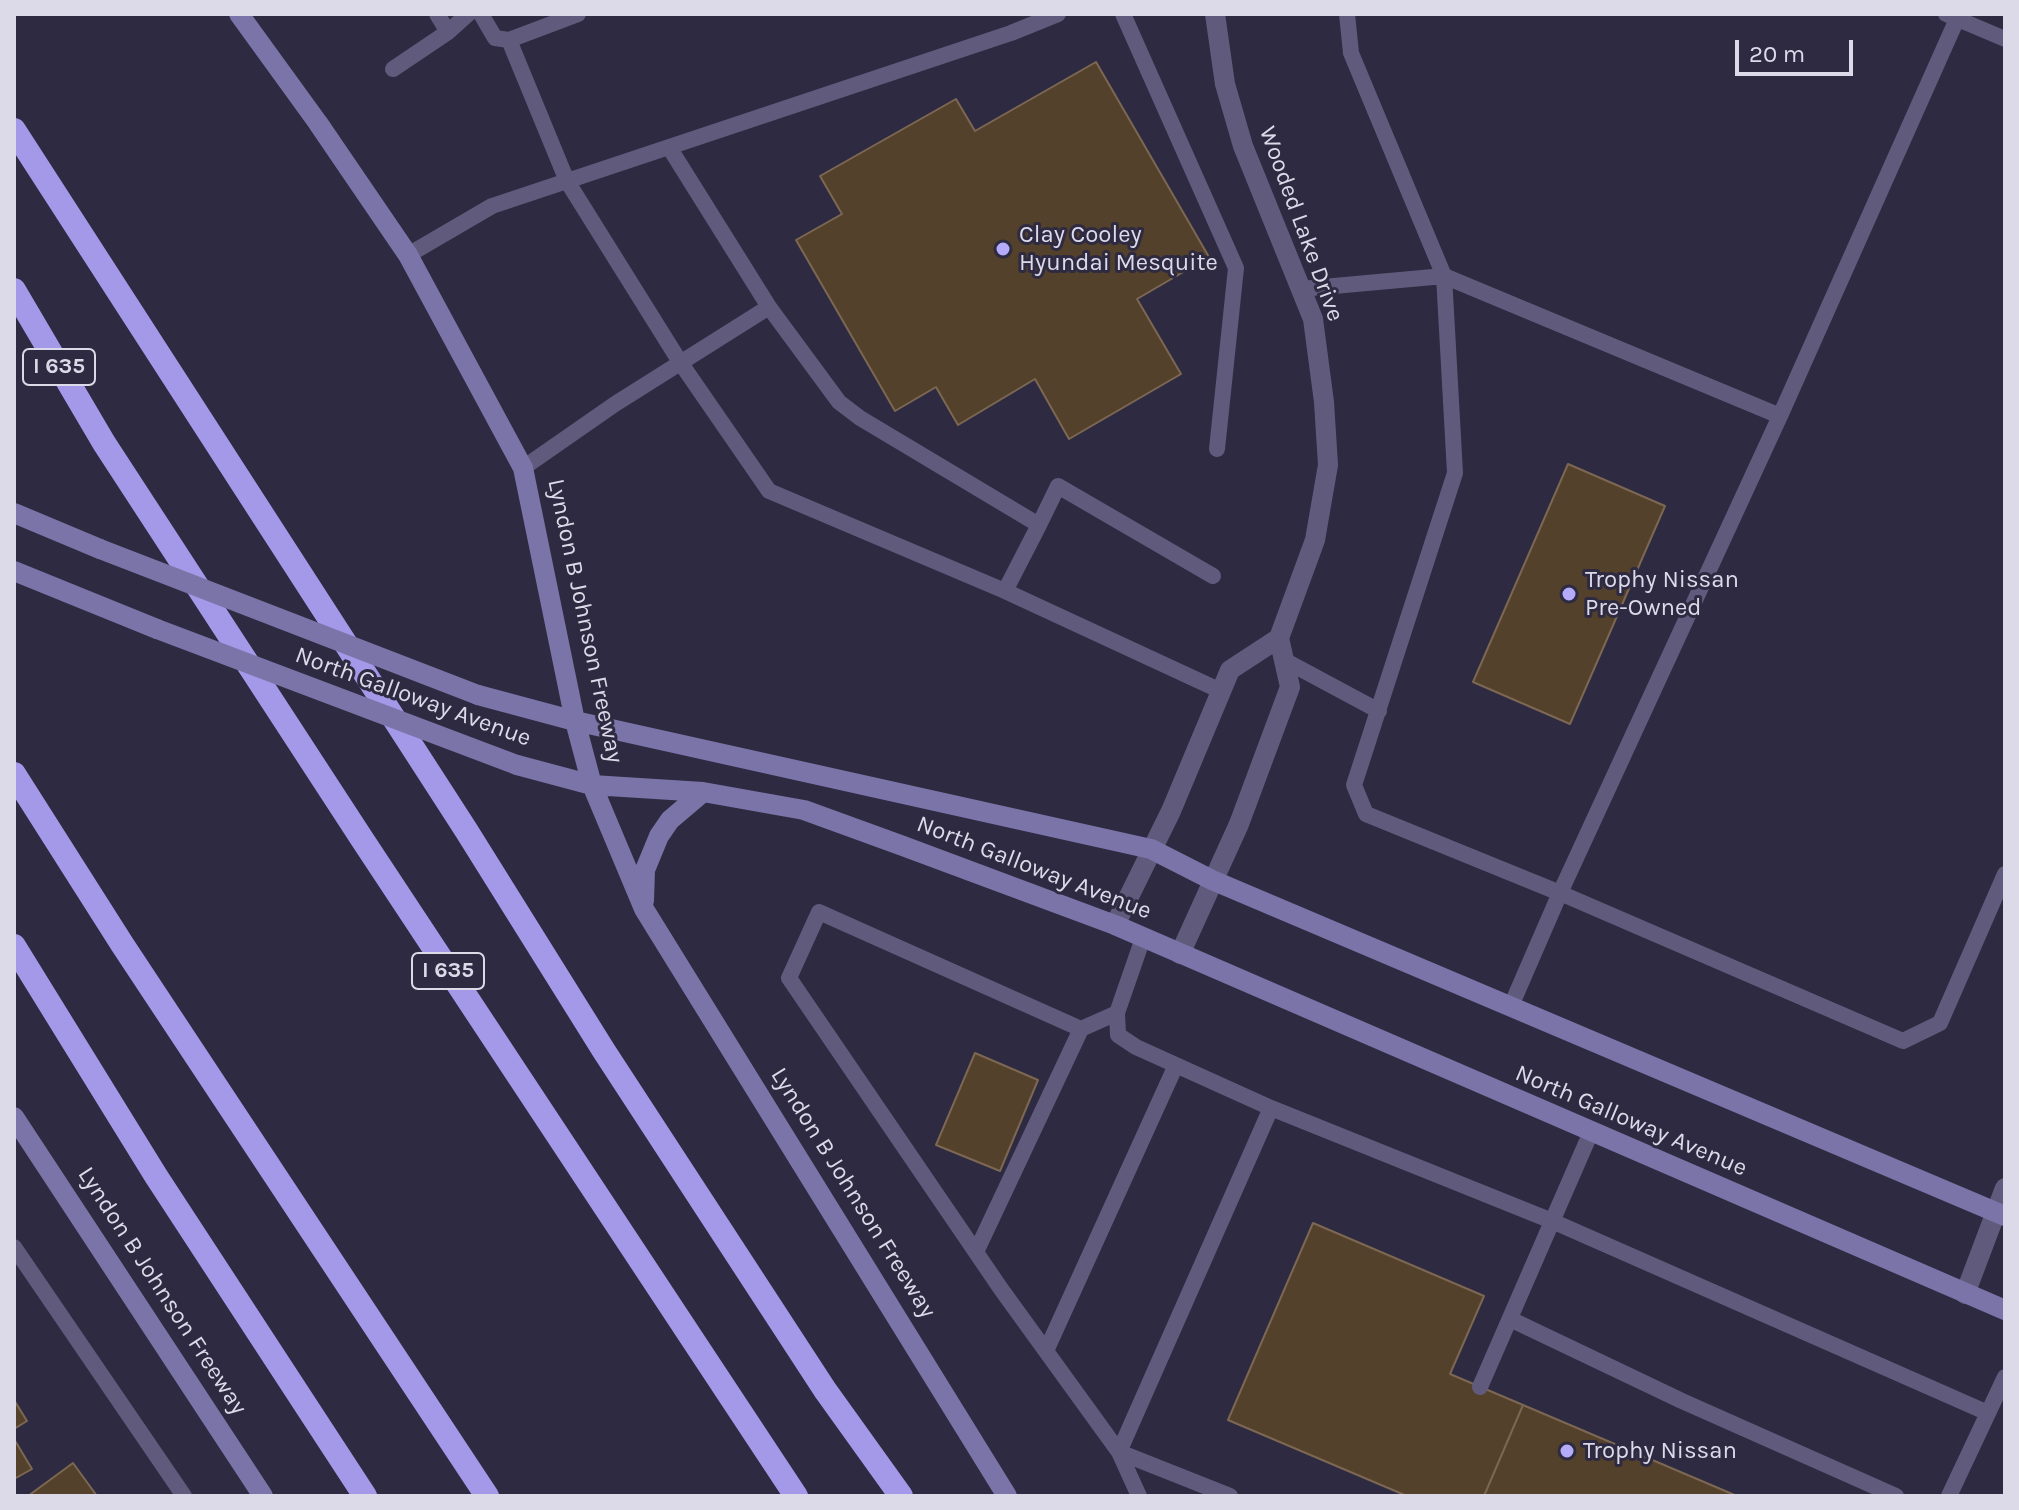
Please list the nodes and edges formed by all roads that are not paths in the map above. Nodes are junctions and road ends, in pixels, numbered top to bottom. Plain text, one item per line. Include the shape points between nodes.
1 (239, 14) edge
2 (437, 14) edge
3 (468, 14) edge
4 (481, 14) edge
5 (578, 14) edge
6 (1058, 14) edge
7 (1123, 14) edge
8 (1215, 14) edge
9 (1347, 14) edge
10 (1952, 16) edge
11 (448, 32) junction
12 (2005, 39) edge
13 (509, 40) junction
14 (393, 69) dead end
15 (14, 130) edge
16 (669, 147) junction
17 (567, 181) junction
18 (408, 255) junction
19 (1444, 276) junction
20 (1301, 289) junction
21 (14, 290) edge
22 (769, 307) junction
23 (680, 362) junction
24 (1780, 416) junction
25 (1217, 449) dead end
26 (523, 468) junction
27 (14, 513) edge
28 (1039, 525) junction
29 (14, 571) edge
30 (1213, 576) dead end
31 (1005, 591) junction
32 (1279, 638) junction
33 (1284, 660) junction
34 (1221, 691) junction
35 (1379, 711) junction
36 (575, 721) junction
37 (14, 774) edge
38 (592, 785) junction
39 (703, 792) junction
40 (1151, 849) junction
41 (2005, 874) edge
42 (1212, 880) junction
43 (1560, 893) junction
44 (644, 909) junction
45 (1115, 925) junction
46 (1143, 938) junction
47 (14, 946) edge
48 (1180, 954) junction
49 (1511, 1006) junction
50 (1117, 1013) junction
51 (1081, 1029) junction
52 (1176, 1065) junction
53 (1271, 1108) junction
54 (14, 1117) edge
55 (1591, 1132) junction
56 (2005, 1188) edge
57 (2000, 1214) edge
58 (1552, 1221) junction
59 (14, 1247) edge
60 (976, 1252) junction
61 (1965, 1294) junction
62 (2005, 1310) edge
63 (1510, 1319) junction
64 (1046, 1351) junction
65 (2005, 1377) edge
66 (1480, 1387) dead end
67 (1988, 1413) junction
68 (1119, 1452) junction
69 (184, 1496) edge
70 (263, 1496) edge
71 (365, 1496) edge
72 (487, 1496) edge
73 (796, 1496) edge
74 (901, 1496) edge
75 (1007, 1496) edge
76 (1139, 1496) edge
77 (1230, 1496) edge
78 (1896, 1496) edge
79 (1949, 1496) edge

1 - 18 main road, Lyndon B Johnson Freeway
2 - 11 lane
3 - 11 lane
4 - 13 lane via 495,38
5 - 13 lane
6 - 16 lane
7 - 25 lane via 1236,268
8 - 20 street, Wooded Lake Drive via 1225,84 1243,146
9 - 19 lane via 1351,53
10 - 12 lane
10 - 24 lane
11 - 14 lane
13 - 17 lane
15 - 74 highway via 630,1091 825,1390
16 - 17 lane
16 - 22 lane
17 - 18 lane via 492,206
17 - 23 lane
18 - 26 main road, Lyndon B Johnson Freeway
19 - 20 lane
19 - 24 lane
19 - 35 lane via 1455,473
20 - 32 street, Wooded Lake Drive via 1313,319 1328,465 1315,540
21 - 73 highway, I 635 via 113,456
22 - 23 lane
22 - 28 lane via 839,402
23 - 26 lane
23 - 31 lane via 769,491
24 - 43 lane
26 - 36 main road, Lyndon B Johnson Freeway
27 - 36 main road, North Galloway Avenue, bridge via 478,695
28 - 30 lane via 1058,486
28 - 31 lane
29 - 38 main road, North Galloway Avenue, bridge via 517,765
31 - 34 lane
32 - 33 street
32 - 34 street via 1230,670
33 - 35 lane
33 - 42 street via 1290,687 1239,824
34 - 40 street
35 - 43 lane via 1354,785 1366,814
36 - 38 main road, Lyndon B Johnson Freeway
36 - 40 main road, North Galloway Avenue
37 - 72 highway
38 - 39 main road, North Galloway Avenue
38 - 44 main road, Lyndon B Johnson Freeway
39 - 44 main road via 659,836 645,870
39 - 45 main road, North Galloway Avenue via 804,810
40 - 42 main road, North Galloway Avenue
40 - 45 street
41 - 43 lane via 1940,1023 1903,1041
42 - 48 street
42 - 49 main road, North Galloway Avenue
43 - 49 lane
44 - 75 main road, Lyndon B Johnson Freeway
45 - 46 main road, North Galloway Avenue
46 - 48 main road, North Galloway Avenue
46 - 50 lane
47 - 71 highway via 156,1176
48 - 55 main road, North Galloway Avenue
49 - 57 main road, North Galloway Avenue
50 - 51 lane
50 - 52 lane via 1118,1035
51 - 60 lane
51 - 60 lane via 819,912 789,978
52 - 53 lane
52 - 64 lane
53 - 58 lane
53 - 68 lane
54 - 70 main road, Lyndon B Johnson Freeway
55 - 58 lane
55 - 61 main road, North Galloway Avenue
56 - 57 street
57 - 61 street
58 - 63 lane
58 - 67 lane
59 - 69 lane
60 - 64 lane
61 - 62 main road, North Galloway Avenue
63 - 66 lane
63 - 78 lane
64 - 68 lane
65 - 67 lane
67 - 79 lane
68 - 76 lane
68 - 77 lane

